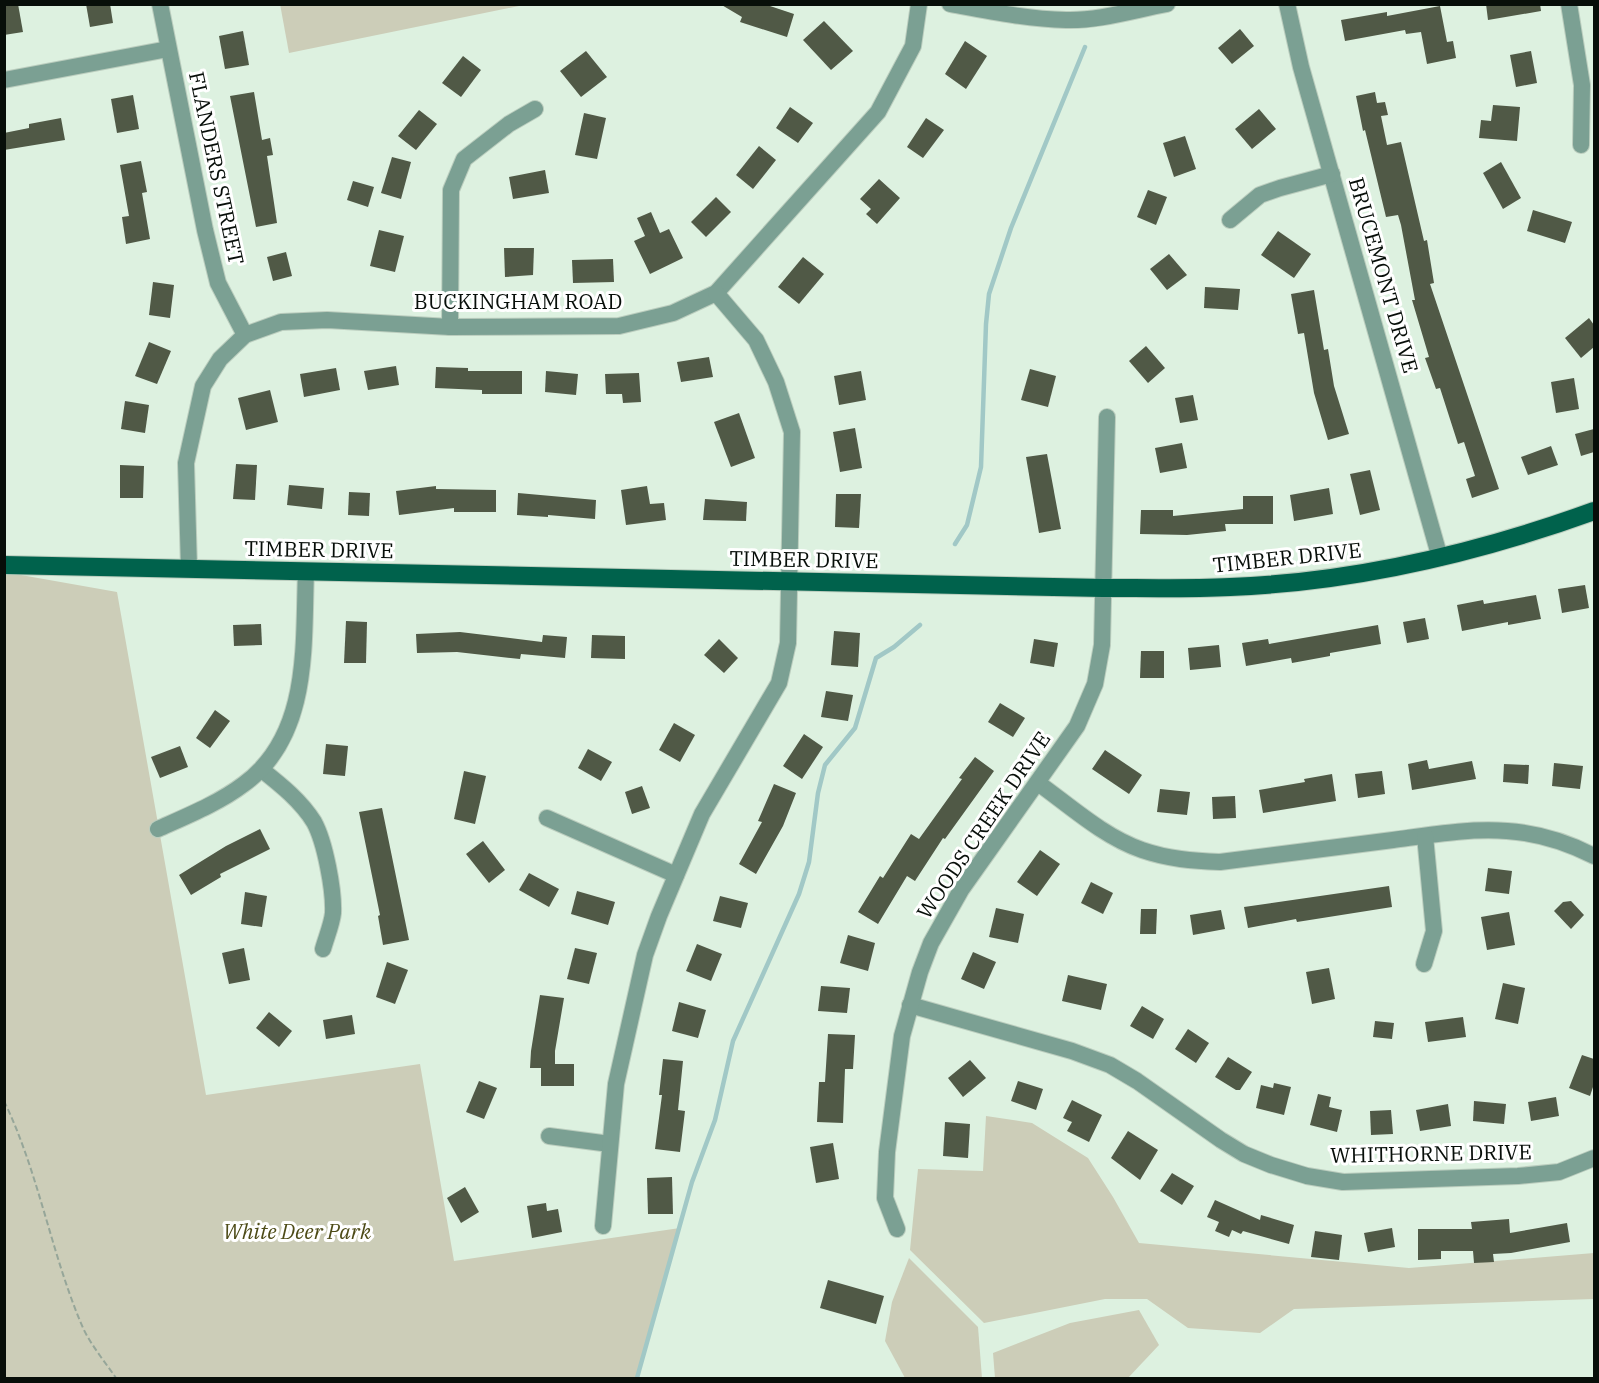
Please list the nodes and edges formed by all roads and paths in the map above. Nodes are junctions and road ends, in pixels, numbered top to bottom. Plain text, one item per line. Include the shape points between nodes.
1 (160, 4) edge
2 (919, 4) edge
3 (951, 4) edge
4 (1167, 4) edge
5 (1287, 4) edge
6 (1569, 4) edge
7 (168, 49) junction
8 (4, 80) edge
9 (535, 109) dead end
10 (1581, 145) dead end
11 (1332, 174) junction
12 (1230, 220) dead end
13 (716, 293) junction
14 (450, 327) junction
15 (245, 335) junction
16 (1107, 417) dead end
17 (1594, 511) edge
18 (1440, 558) junction
19 (4, 565) edge
20 (189, 568) junction
21 (306, 571) junction
22 (789, 582) junction
23 (1103, 588) junction
24 (262, 770) junction
25 (1038, 783) junction
26 (547, 818) dead end
27 (158, 829) dead end
28 (1425, 836) junction
29 (1594, 856) edge
30 (676, 875) junction
31 (323, 949) dead end
32 (1424, 964) dead end
33 (910, 1005) junction
34 (4, 1101) edge
35 (549, 1136) dead end
36 (610, 1144) junction
37 (1594, 1158) edge
38 (603, 1226) dead end
39 (897, 1229) dead end
40 (116, 1378) edge

1 - 7 street, FLANDERS STREET
2 - 13 street, BUCKINGHAM ROAD via 913,46 878,112
3 - 4 street via 1000,14 1066,20
5 - 11 street, BRUCEMONT DRIVE
6 - 10 street via 1582,85
7 - 8 street
7 - 15 street, FLANDERS STREET via 216,273
9 - 14 street via 464,159 452,190
11 - 12 street via 1260,195
11 - 18 street, BRUCEMONT DRIVE
13 - 14 street, BUCKINGHAM ROAD via 673,313 619,326
13 - 22 street via 756,340 776,382 792,432
14 - 15 street, BUCKINGHAM ROAD via 280,322
15 - 20 street, BUCKINGHAM ROAD via 220,358 203,386 186,463
16 - 23 street, WOODS CREEK DRIVE
17 - 18 main road, TIMBER DRIVE
18 - 23 main road, TIMBER DRIVE via 1380,570 1231,587
19 - 20 main road, TIMBER DRIVE
20 - 21 main road, TIMBER DRIVE
21 - 22 main road, TIMBER DRIVE
21 - 24 street via 296,702 279,748
22 - 23 main road, TIMBER DRIVE
22 - 30 street via 788,643 779,682 706,806
23 - 25 street, WOODS CREEK DRIVE via 1102,645 1095,684 1077,726
24 - 27 street via 243,786
24 - 31 street via 302,806 315,824 326,857 333,913
25 - 28 street via 1140,850 1192,861 1232,860
25 - 33 street, WOODS CREEK DRIVE via 961,890 931,943
26 - 30 street
28 - 29 street via 1506,830 1569,844
28 - 32 street via 1434,931
30 - 36 street via 645,955 634,999 616,1084
33 - 37 street, WHITHORNE DRIVE via 1110,1065 1244,1154 1307,1176 1343,1182 1518,1176 1559,1172
33 - 39 street, WOODS CREEK DRIVE via 900,1047 885,1182 885,1198
34 - 40 path via 31,1167 58,1263 84,1330
35 - 36 street
36 - 38 street

